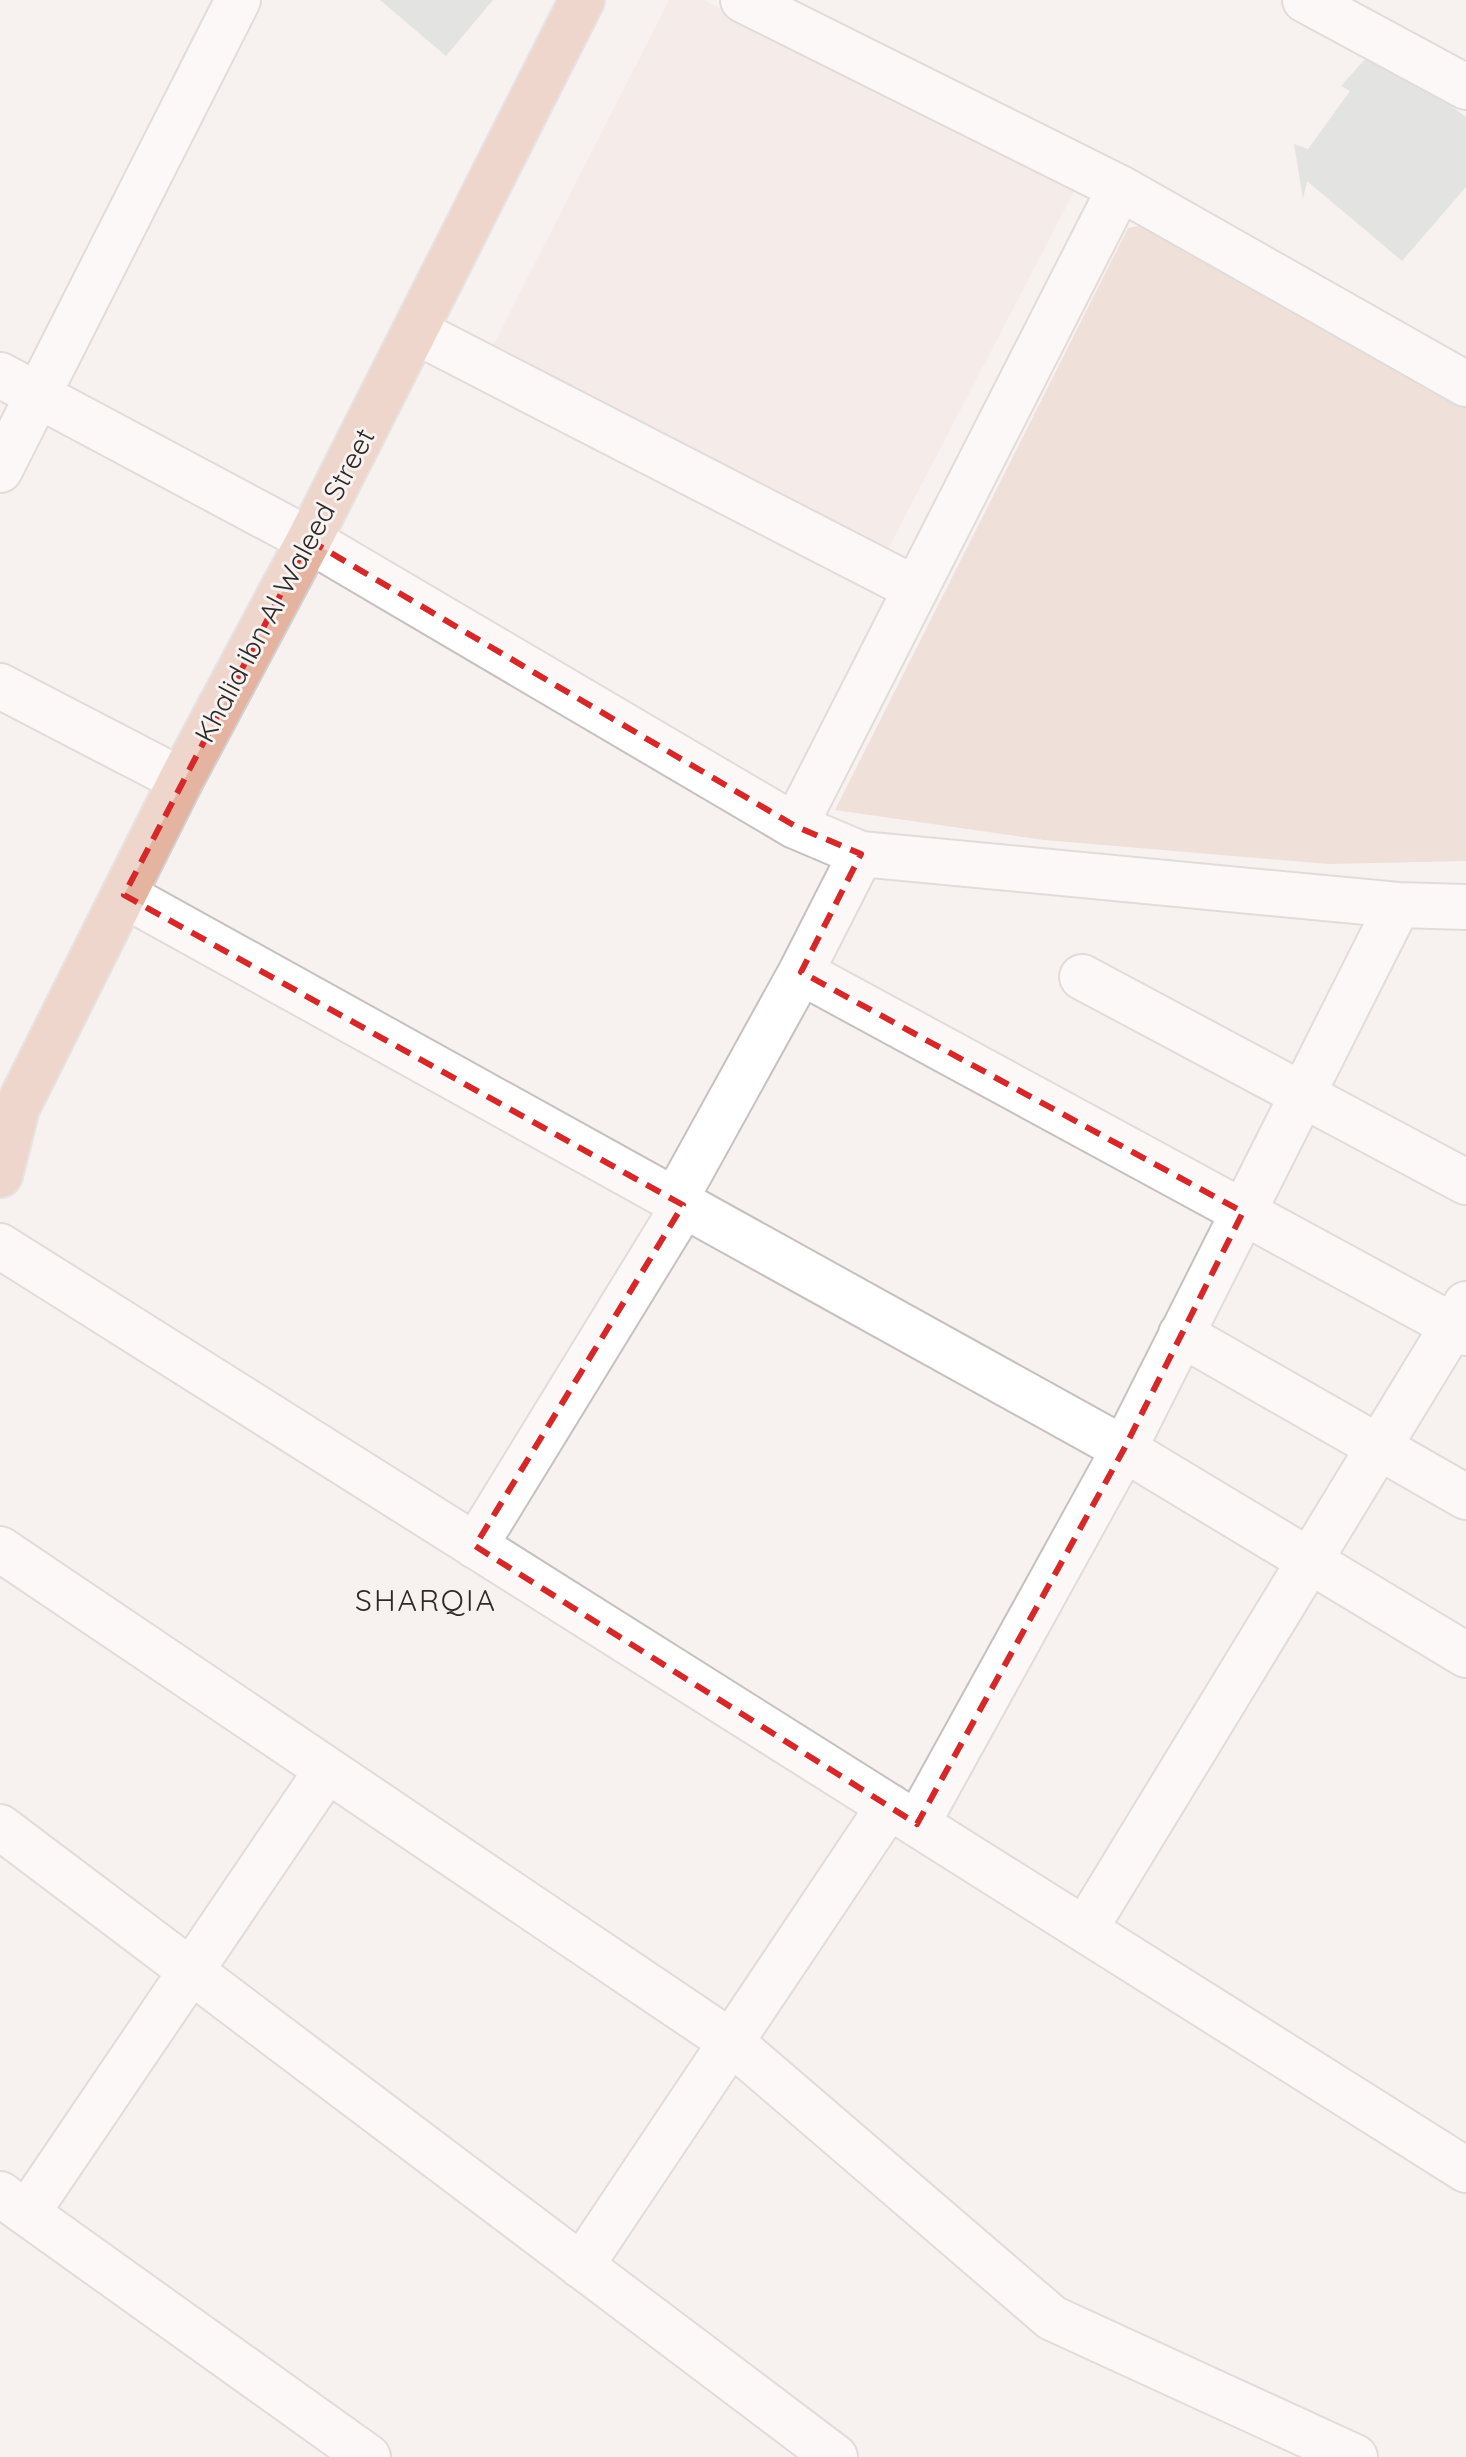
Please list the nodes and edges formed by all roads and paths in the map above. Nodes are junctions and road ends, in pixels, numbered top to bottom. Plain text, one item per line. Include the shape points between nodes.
1 (238, 0) edge
2 (582, 0) edge
3 (743, 0) edge
4 (1305, 0) edge
5 (1466, 87) edge
6 (1120, 188) junction
7 (415, 331) junction
8 (1466, 384) edge
9 (19, 385) edge
10 (0, 470) edge
11 (309, 540) junction
12 (916, 589) junction
13 (0, 686) edge
14 (181, 780) junction
15 (795, 826) junction
16 (861, 854) junction
17 (124, 895) junction
18 (1398, 905) junction
19 (1466, 907) edge
20 (801, 972) junction
21 (1082, 977) dead end
22 (1302, 1095) junction
23 (9, 1103) edge
24 (0, 1175) edge
25 (1466, 1182) edge
26 (679, 1203) junction
27 (1243, 1212) junction
28 (0, 1246) edge
29 (1462, 1321) edge
30 (1181, 1334) junction
31 (1379, 1447) junction
32 (1124, 1449) junction
33 (1466, 1497) edge
34 (475, 1546) junction
35 (0, 1549) edge
36 (1307, 1560) junction
37 (1466, 1655) edge
38 (327, 1770) junction
39 (903, 1815) junction
40 (0, 1827) edge
41 (1085, 1929) junction
42 (190, 1971) junction
43 (731, 2042) junction
44 (1463, 2162) edge
45 (13, 2203) edge
46 (581, 2266) junction
47 (830, 2456) edge
48 (368, 2457) edge
49 (1355, 2457) edge

1 - 9 street
2 - 7 main road, Khalid ibn Al Waleed Street
3 - 6 street
4 - 5 street
6 - 8 street
6 - 12 street
7 - 11 main road, Khalid ibn Al Waleed Street
7 - 12 street
9 - 10 street
9 - 11 street
11 - 14 main road, Khalid ibn Al Waleed Street
11 - 15 street
12 - 15 street
13 - 14 street
14 - 17 main road, Khalid ibn Al Waleed Street
15 - 16 street
16 - 18 street
16 - 20 street
17 - 23 main road, Khalid ibn Al Waleed Street
17 - 26 street
18 - 19 street
18 - 22 street
20 - 26 street
20 - 27 street
21 - 22 street
22 - 25 street
22 - 27 street
23 - 24 main road, Khalid ibn Al Waleed Street
26 - 32 street
26 - 34 street
27 - 29 street
27 - 30 street
28 - 34 street
29 - 31 street
30 - 31 street
30 - 32 street
31 - 33 street
31 - 36 street
32 - 36 street
32 - 39 street
34 - 39 street
35 - 38 street
36 - 37 street
36 - 41 street
38 - 42 street
38 - 43 street
39 - 41 street
39 - 43 street
40 - 42 street
41 - 44 street
42 - 45 street
42 - 46 street
43 - 46 street
43 - 49 street via 1052,2318
45 - 48 street
46 - 47 street

